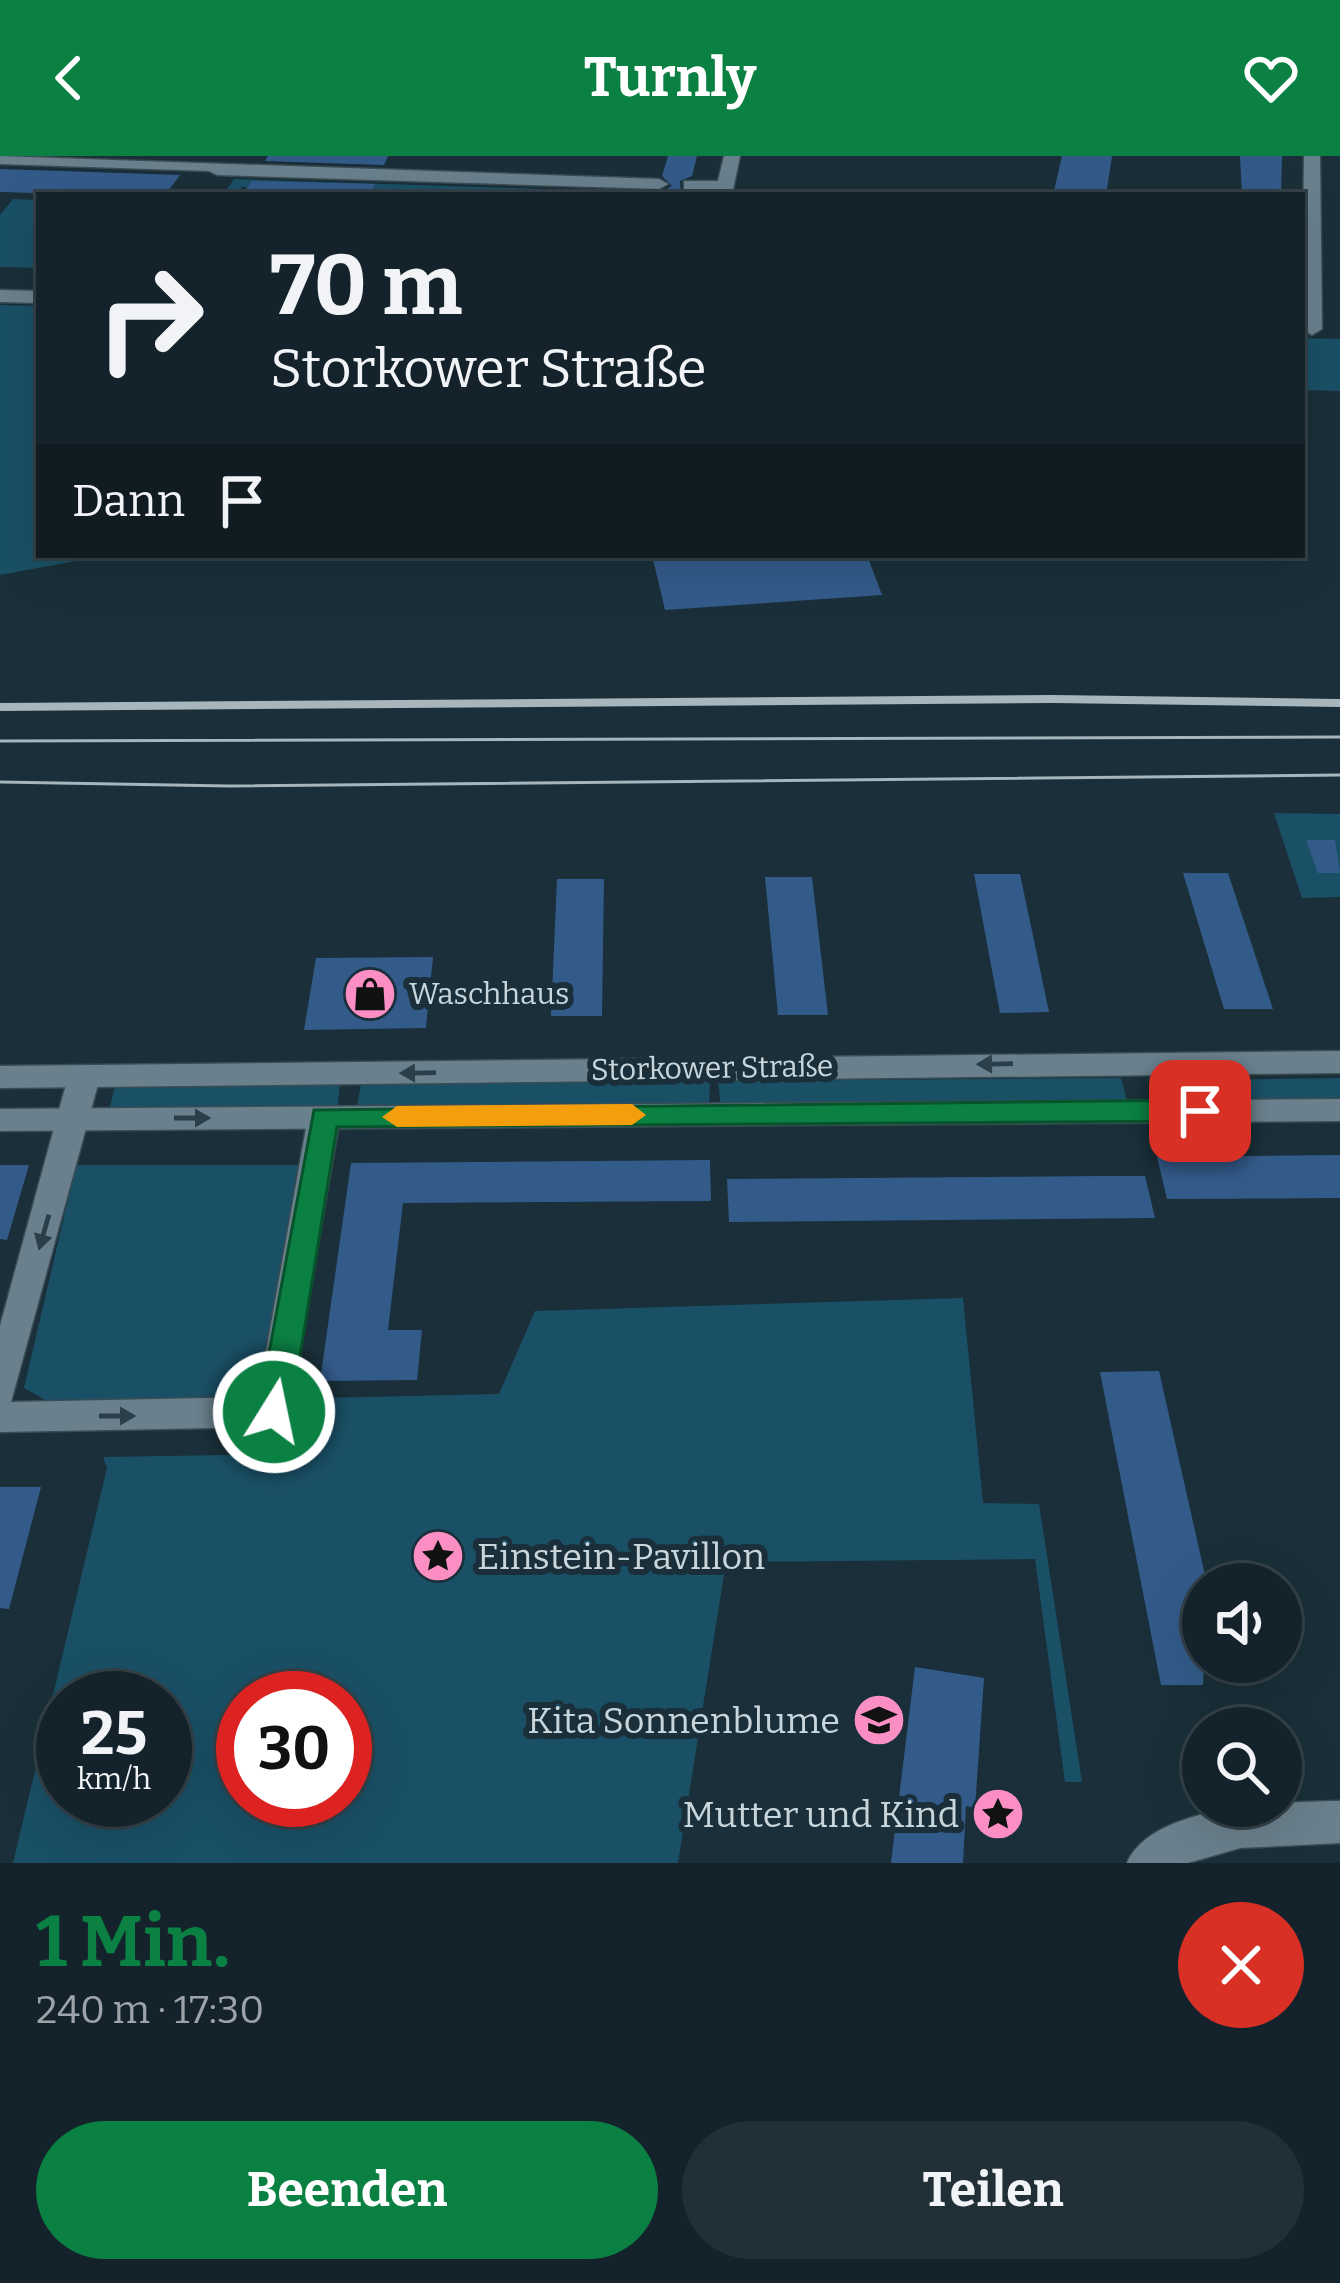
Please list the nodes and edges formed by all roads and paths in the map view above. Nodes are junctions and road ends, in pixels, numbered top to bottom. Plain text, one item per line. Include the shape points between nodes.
1 (732, 156) edge
2 (1312, 156) edge
3 (0, 159) edge
4 (216, 172) edge
5 (0, 174) edge
6 (659, 184) dead end
7 (690, 185) dead end
8 (723, 191) edge
9 (1311, 193) junction
10 (1340, 196) edge
11 (0, 296) edge
12 (36, 297) edge
13 (1307, 329) edge
14 (1340, 330) edge
15 (1340, 1062) edge
16 (0, 1077) edge
17 (84, 1077) junction
18 (1340, 1110) edge
19 (324, 1117) junction
20 (75, 1119) junction
21 (0, 1120) edge
22 (0, 1391) edge
23 (0, 1417) edge
24 (1340, 1822) edge
25 (1149, 1863) edge

1 - 8 street
2 - 9 street
3 - 4 street
4 - 5 street
4 - 6 street
7 - 8 street
9 - 10 street
9 - 13 street
11 - 12 street
13 - 14 street
15 -> 17 street, Storkower Straße
16 - 17 street, Storkower Straße
17 - 20 street
18 - 19 street, Storkower Straße
20 -> 19 street, Storkower Straße
23 -> 19 street via 274,1412
20 - 21 street, Storkower Straße
20 -> 22 street
24 - 25 street via 1249,1823 1181,1840

